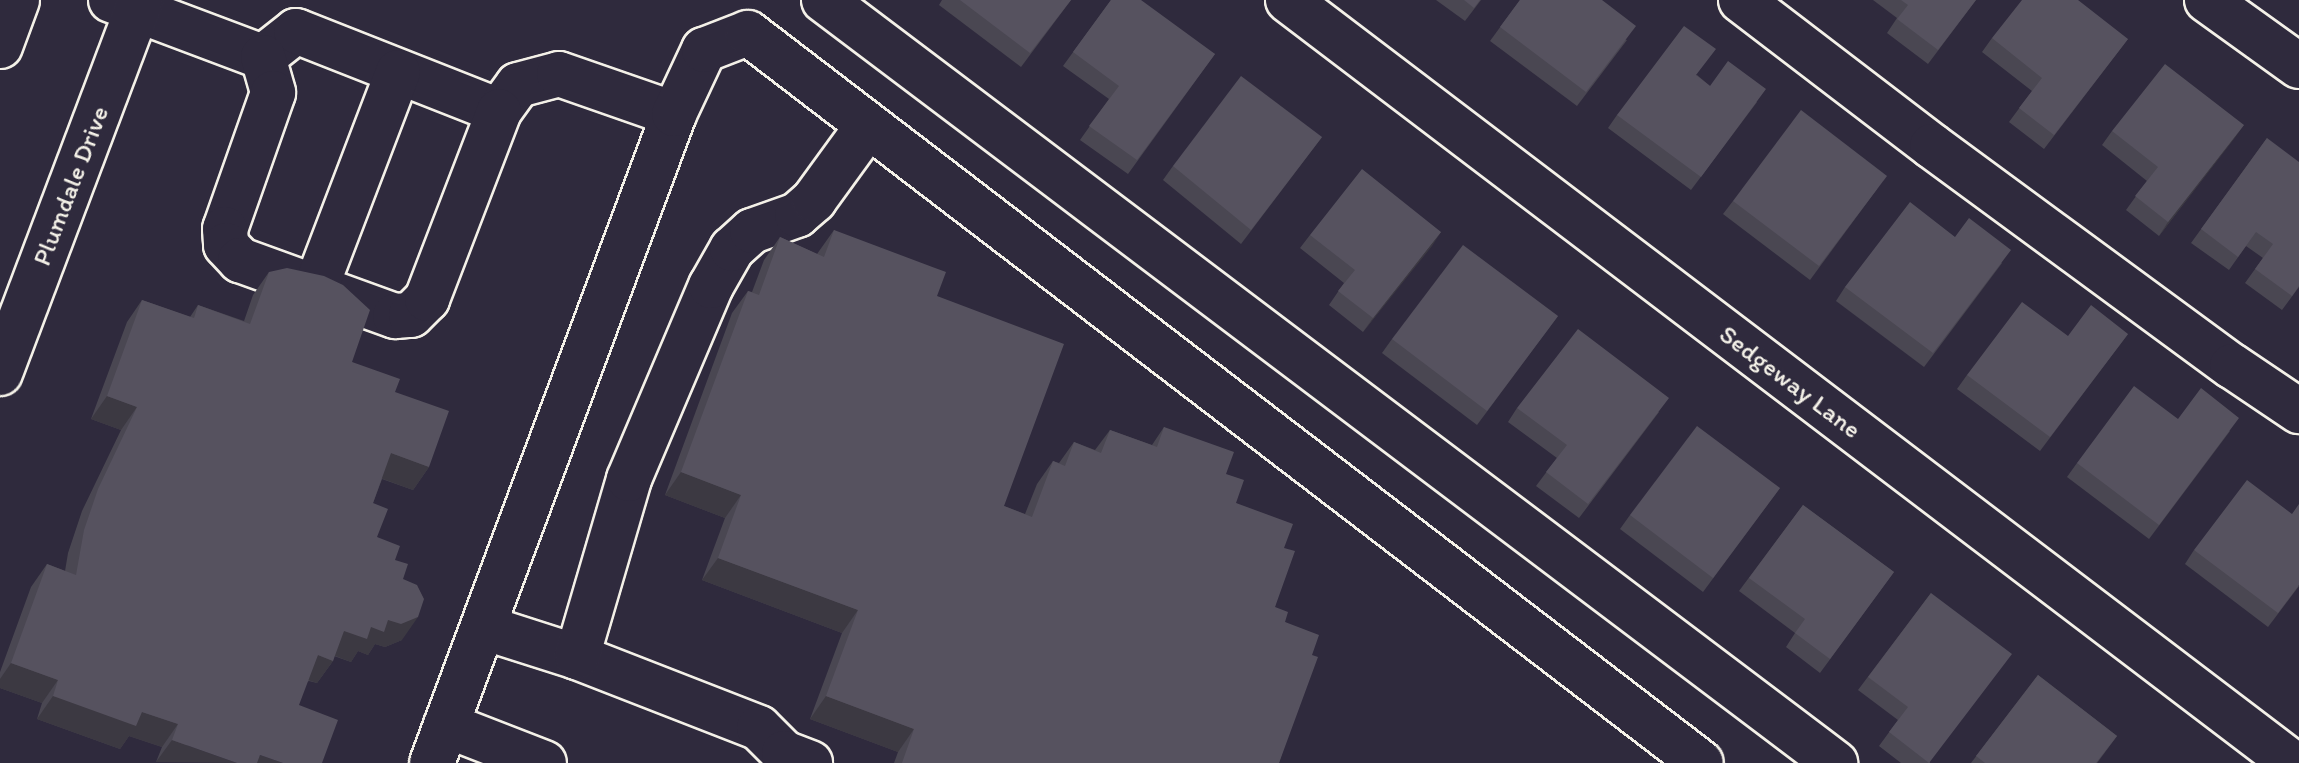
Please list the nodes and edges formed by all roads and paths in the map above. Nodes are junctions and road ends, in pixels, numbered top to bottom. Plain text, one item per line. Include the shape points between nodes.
1 (17, 0) edge
2 (824, 0) edge
3 (1288, 0) edge
4 (1741, 0) edge
5 (2207, 0) edge
6 (130, 3) edge
7 (288, 29) edge
8 (0, 46) edge
9 (2299, 66) edge
10 (398, 72) junction
11 (499, 111) junction
12 (674, 114) junction
13 (867, 127) junction
14 (316, 287) junction
15 (0, 373) edge
16 (2299, 411) edge
17 (483, 627) junction
18 (577, 657) junction
19 (439, 744) edge
20 (791, 760) edge
21 (544, 763) edge
22 (1701, 763) edge
23 (1835, 763) edge
24 (2292, 763) edge

1 - 8 street
2 - 23 street
3 - 24 street, Sedgeway Lane
4 - 16 street via 1969,174
5 - 9 street
6 - 7 street
6 - 15 street, Plumdale Drive
7 - 10 street
7 - 14 street via 273,93 225,229 226,245 240,260
10 - 11 street
10 - 14 street
11 - 12 street via 518,85 559,74
11 - 14 street via 427,299 411,315 395,316
12 - 13 street via 704,50 748,33
12 - 17 street
13 - 18 street via 814,200 788,219 752,231 732,249 718,274 629,479
13 - 22 street
17 - 18 street
17 - 19 street
18 - 20 street via 759,728
19 - 21 street

